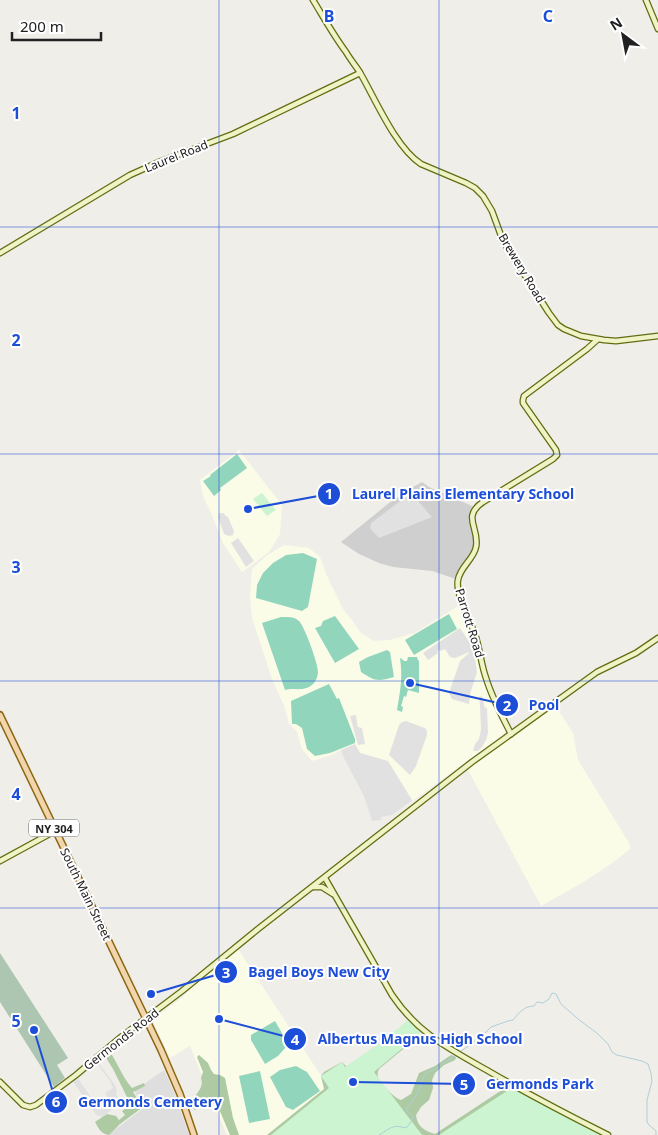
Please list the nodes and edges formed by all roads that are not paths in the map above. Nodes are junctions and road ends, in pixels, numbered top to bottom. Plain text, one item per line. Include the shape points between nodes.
1 (313, 0) edge
2 (646, 0) edge
3 (658, 29) edge
4 (360, 73) junction
5 (0, 253) edge
6 (658, 336) edge
7 (597, 340) junction
8 (658, 638) edge
9 (0, 715) edge
10 (511, 734) junction
11 (56, 831) junction
12 (0, 861) edge
13 (325, 878) junction
14 (312, 888) junction
15 (336, 896) junction
16 (146, 1018) junction
17 (0, 1082) edge
18 (194, 1135) edge
19 (608, 1135) edge

1 - 4 street, Brewery Road
2 - 3 street
4 - 5 street, Laurel Road via 233,134 128,177
4 - 7 street, Brewery Road via 389,126 415,160 466,183 483,196 503,241 558,325
6 - 7 street, Brewery Road
7 - 10 street, Parrott Road via 523,398 557,455 475,508 472,521 476,547 457,581 488,684
8 - 10 street via 597,672
9 - 11 main road, South Main Street / NY 304
10 - 13 street
11 - 12 street
11 - 16 main road, South Main Street / NY 304
13 - 14 street, Germonds Road
13 - 15 street
14 - 15 street via 324,888
14 - 16 street, Germonds Road
15 - 19 street via 392,995 402,1010 425,1032 514,1086
16 - 17 street, Germonds Road via 34,1106 23,1105
16 - 18 main road, NY 304

